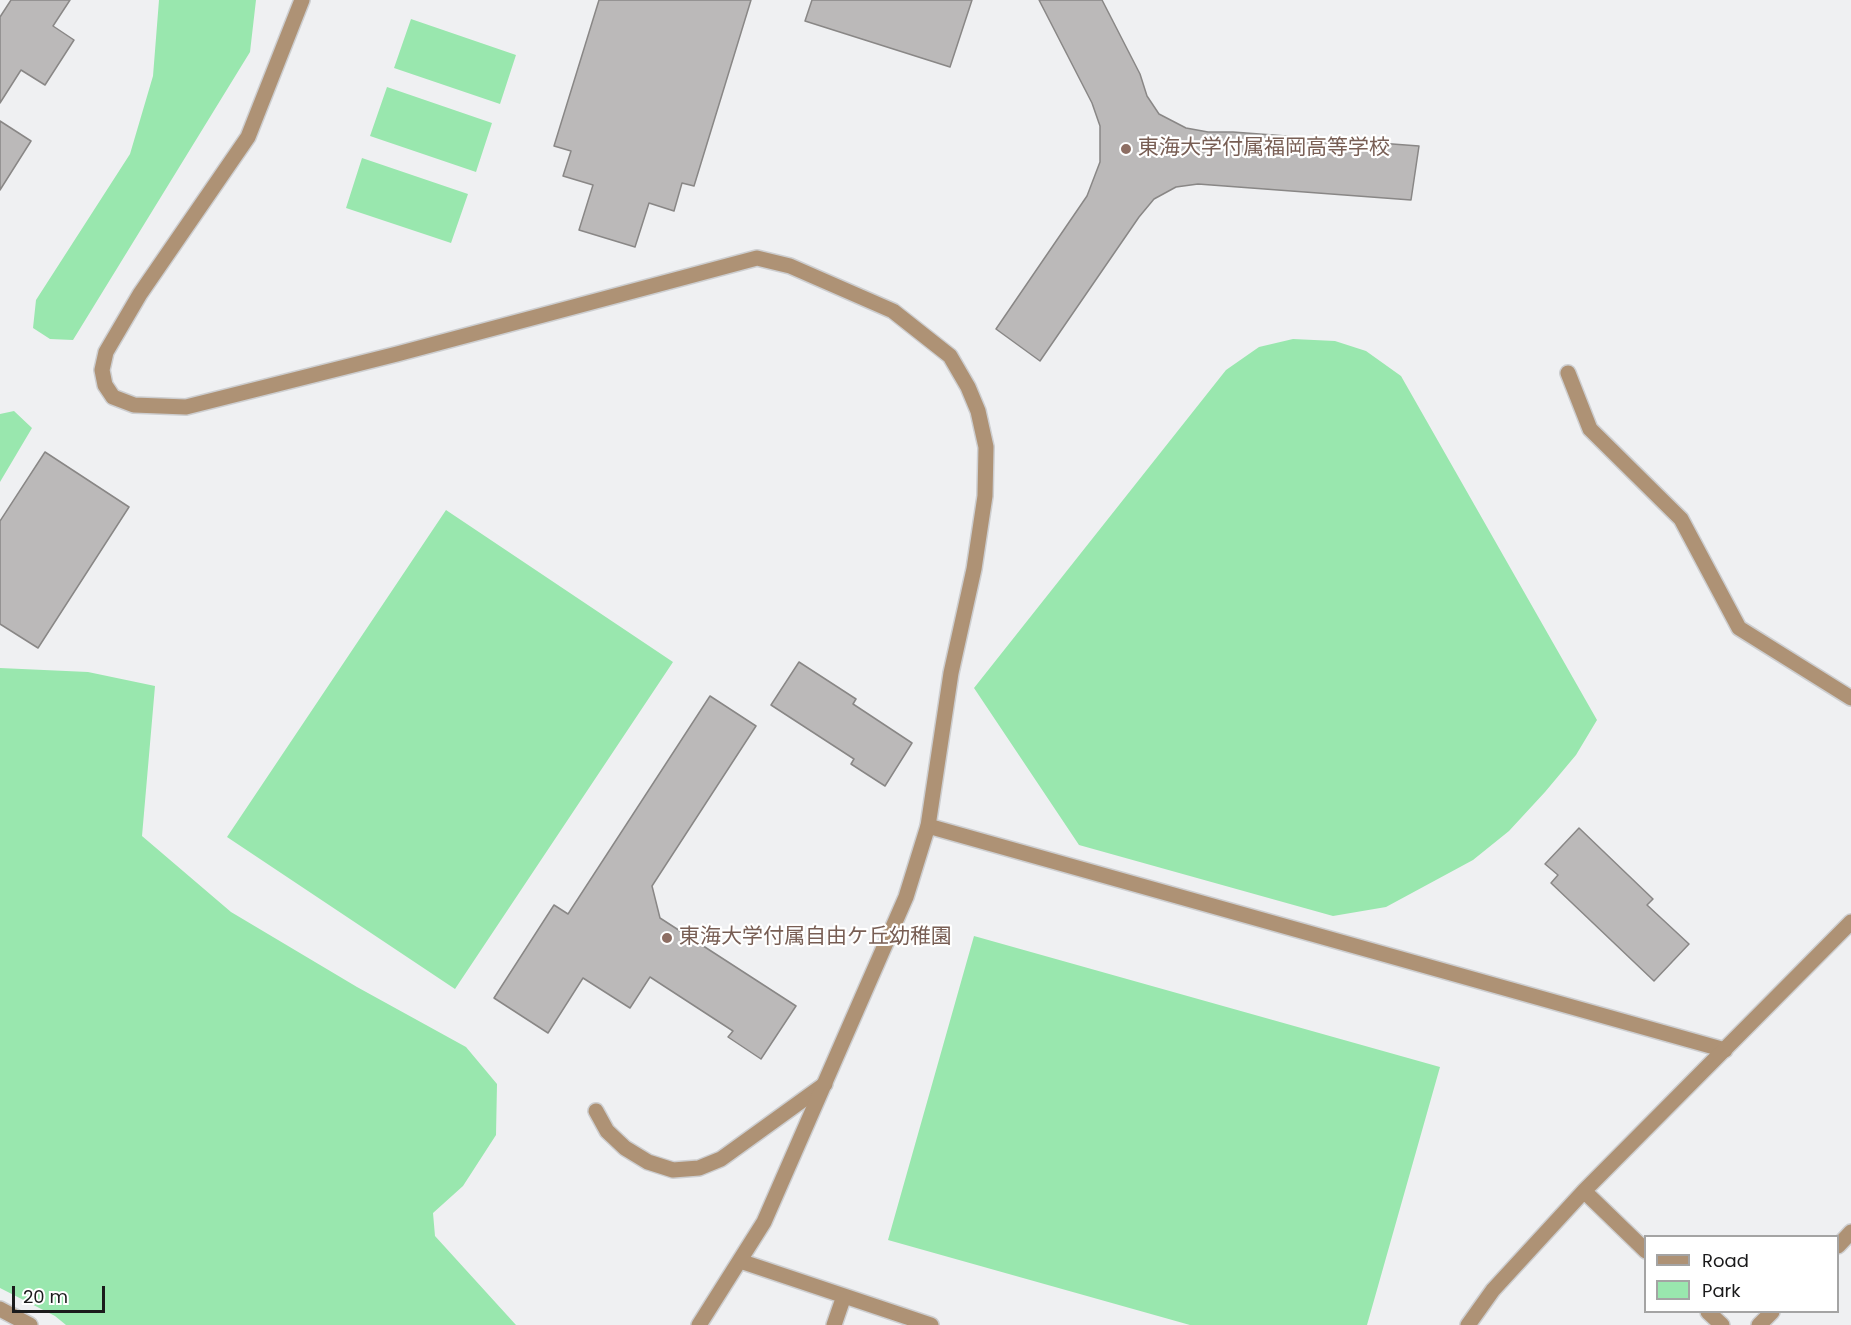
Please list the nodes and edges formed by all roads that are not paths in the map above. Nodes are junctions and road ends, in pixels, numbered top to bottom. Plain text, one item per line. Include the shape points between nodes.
1 (302, 0) edge
2 (1568, 373) dead end
3 (1851, 698) edge
4 (928, 826) junction
5 (1851, 922) edge
6 (1725, 1050) junction
7 (825, 1084) junction
8 (596, 1111) dead end
9 (1584, 1191) junction
10 (1851, 1232) edge
11 (1839, 1245) edge
12 (1644, 1249) edge
13 (740, 1261) junction
14 (844, 1296) junction
15 (0, 1309) edge
16 (1710, 1313) edge
17 (1770, 1313) edge
18 (30, 1325) edge
19 (699, 1325) edge
20 (834, 1325) edge
21 (932, 1325) edge
22 (1468, 1325) edge
23 (1722, 1325) edge
24 (1759, 1325) edge

1 - 4 street via 248,136 140,294 106,352 102,370 113,397 134,405 186,407 757,258 790,266 893,311 950,356 978,411 987,447 985,496 974,568 951,673
2 - 3 street via 1590,429 1681,519 1739,628
4 - 6 street
4 - 7 street via 906,897
5 - 6 street
6 - 9 street
7 - 8 street via 721,1159 699,1168 673,1170 648,1162 607,1131
7 - 13 street via 764,1222
9 - 12 street
9 - 22 street via 1493,1290
10 - 11 street
13 - 14 street
13 - 19 street
14 - 20 street
14 - 21 street
15 - 18 street
16 - 23 street
17 - 24 street

